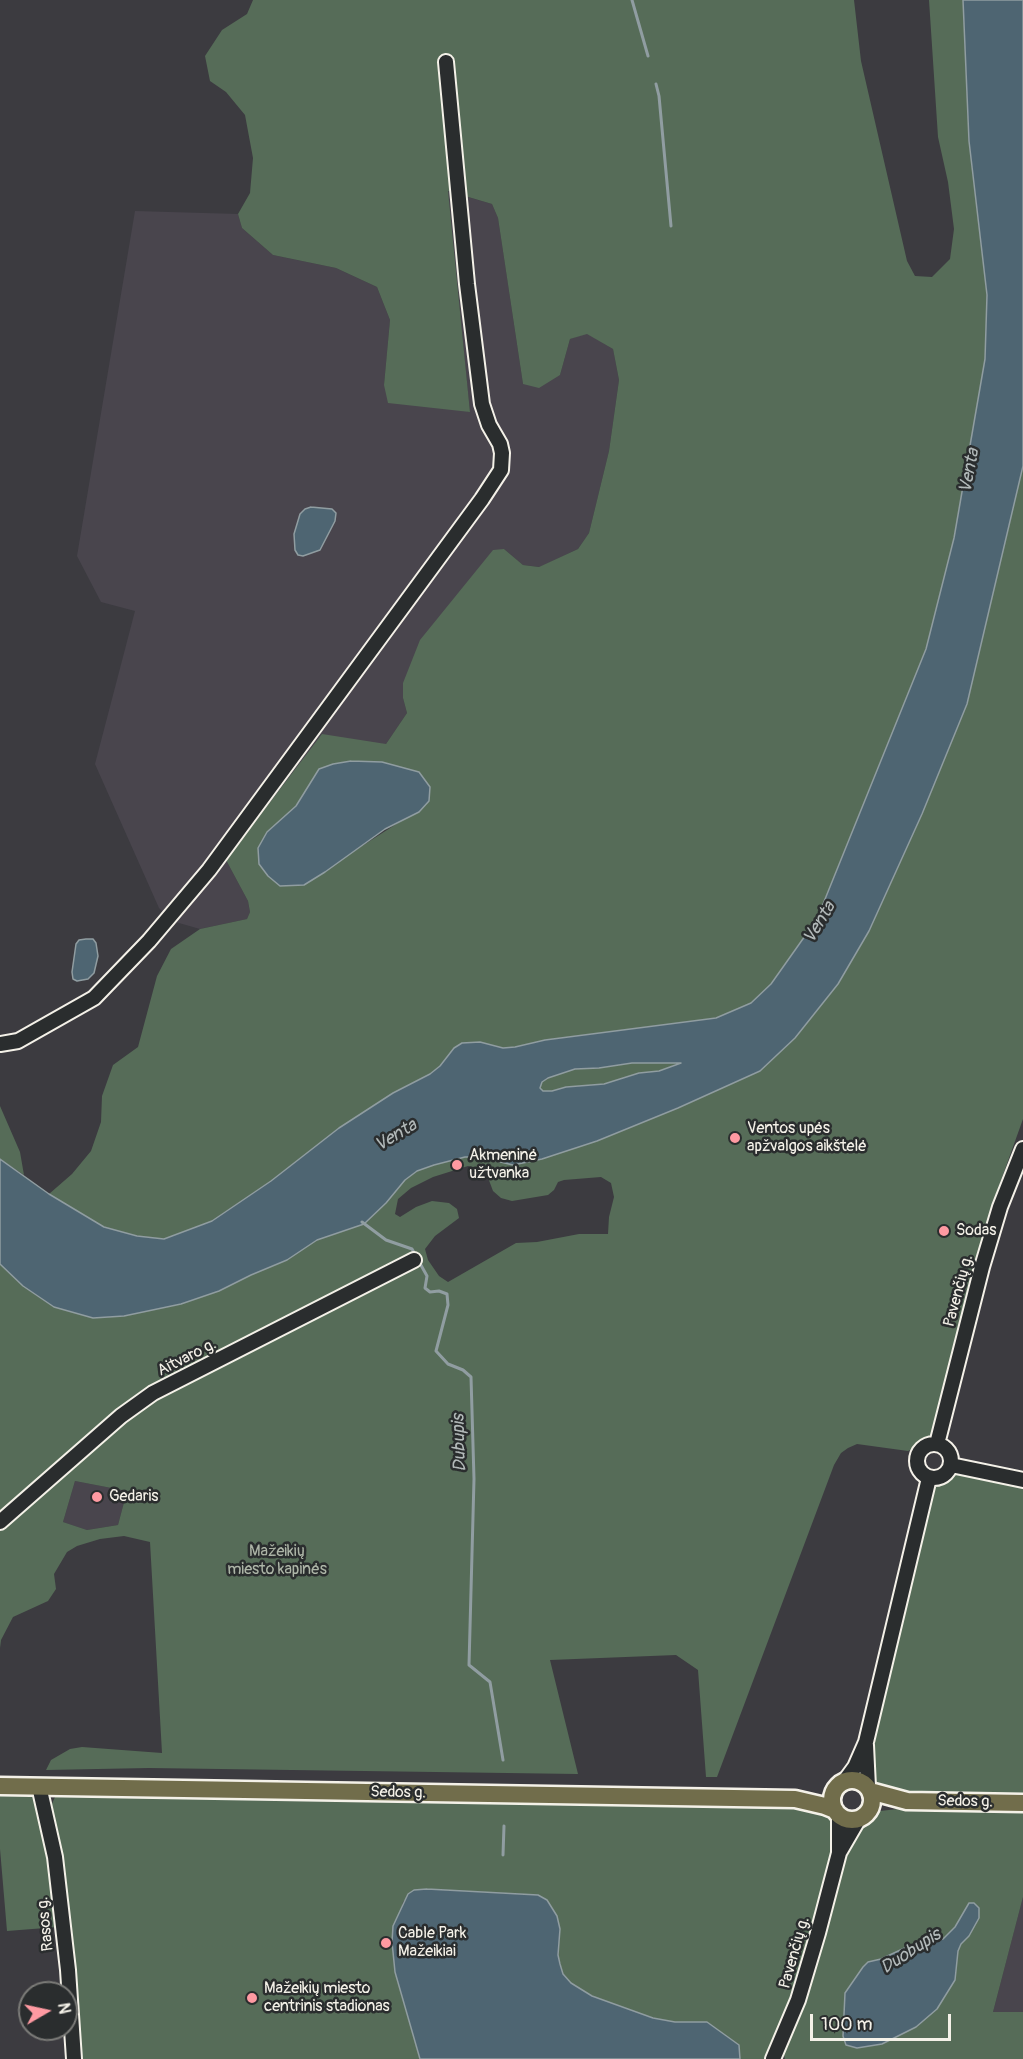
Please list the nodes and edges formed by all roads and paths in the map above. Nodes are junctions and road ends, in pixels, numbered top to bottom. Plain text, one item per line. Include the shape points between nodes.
1 (446, 62) dead end
2 (0, 1044) edge
3 (1023, 1149) edge
4 (414, 1260) dead end
5 (937, 1444) junction
6 (951, 1465) junction
7 (929, 1478) junction
8 (1023, 1480) edge
9 (0, 1522) edge
10 (866, 1742) junction
11 (841, 1785) junction
12 (0, 1786) edge
13 (39, 1786) junction
14 (869, 1789) junction
15 (795, 1799) junction
16 (907, 1801) junction
17 (1023, 1803) edge
18 (837, 1813) junction
19 (864, 1816) junction
20 (839, 1853) junction
21 (74, 2059) edge
22 (773, 2059) edge

1 - 2 street via 482,404 500,444 501,470 209,870 156,932 94,998 18,1041
3 - 5 street, Pavenčių g. via 982,1267
4 - 9 street, Aitvaro g. via 153,1393 121,1416
5 - 6 street via 947,1449
5 - 7 street via 922,1448 916,1458 920,1473
6 - 7 street via 945,1475
6 - 8 street
7 - 10 street
10 - 11 street via 855,1767
10 - 14 street
11 - 14 main road via 855,1780
11 - 15 main road, Sedos g.
11 - 18 main road via 832,1798
12 - 13 main road, Sedos g.
13 - 15 main road, Sedos g.
13 - 21 street, Rasos g. via 56,1857
14 - 16 main road, Sedos g.
14 - 19 main road via 873,1801
15 - 18 main road, Sedos g.
16 - 17 main road, Sedos g.
16 - 19 main road, Sedos g.
18 - 19 main road via 848,1820
18 - 20 street, Pavenčių g.
19 - 20 street, Pavenčių g.
20 - 22 street, Pavenčių g. via 810,1966

